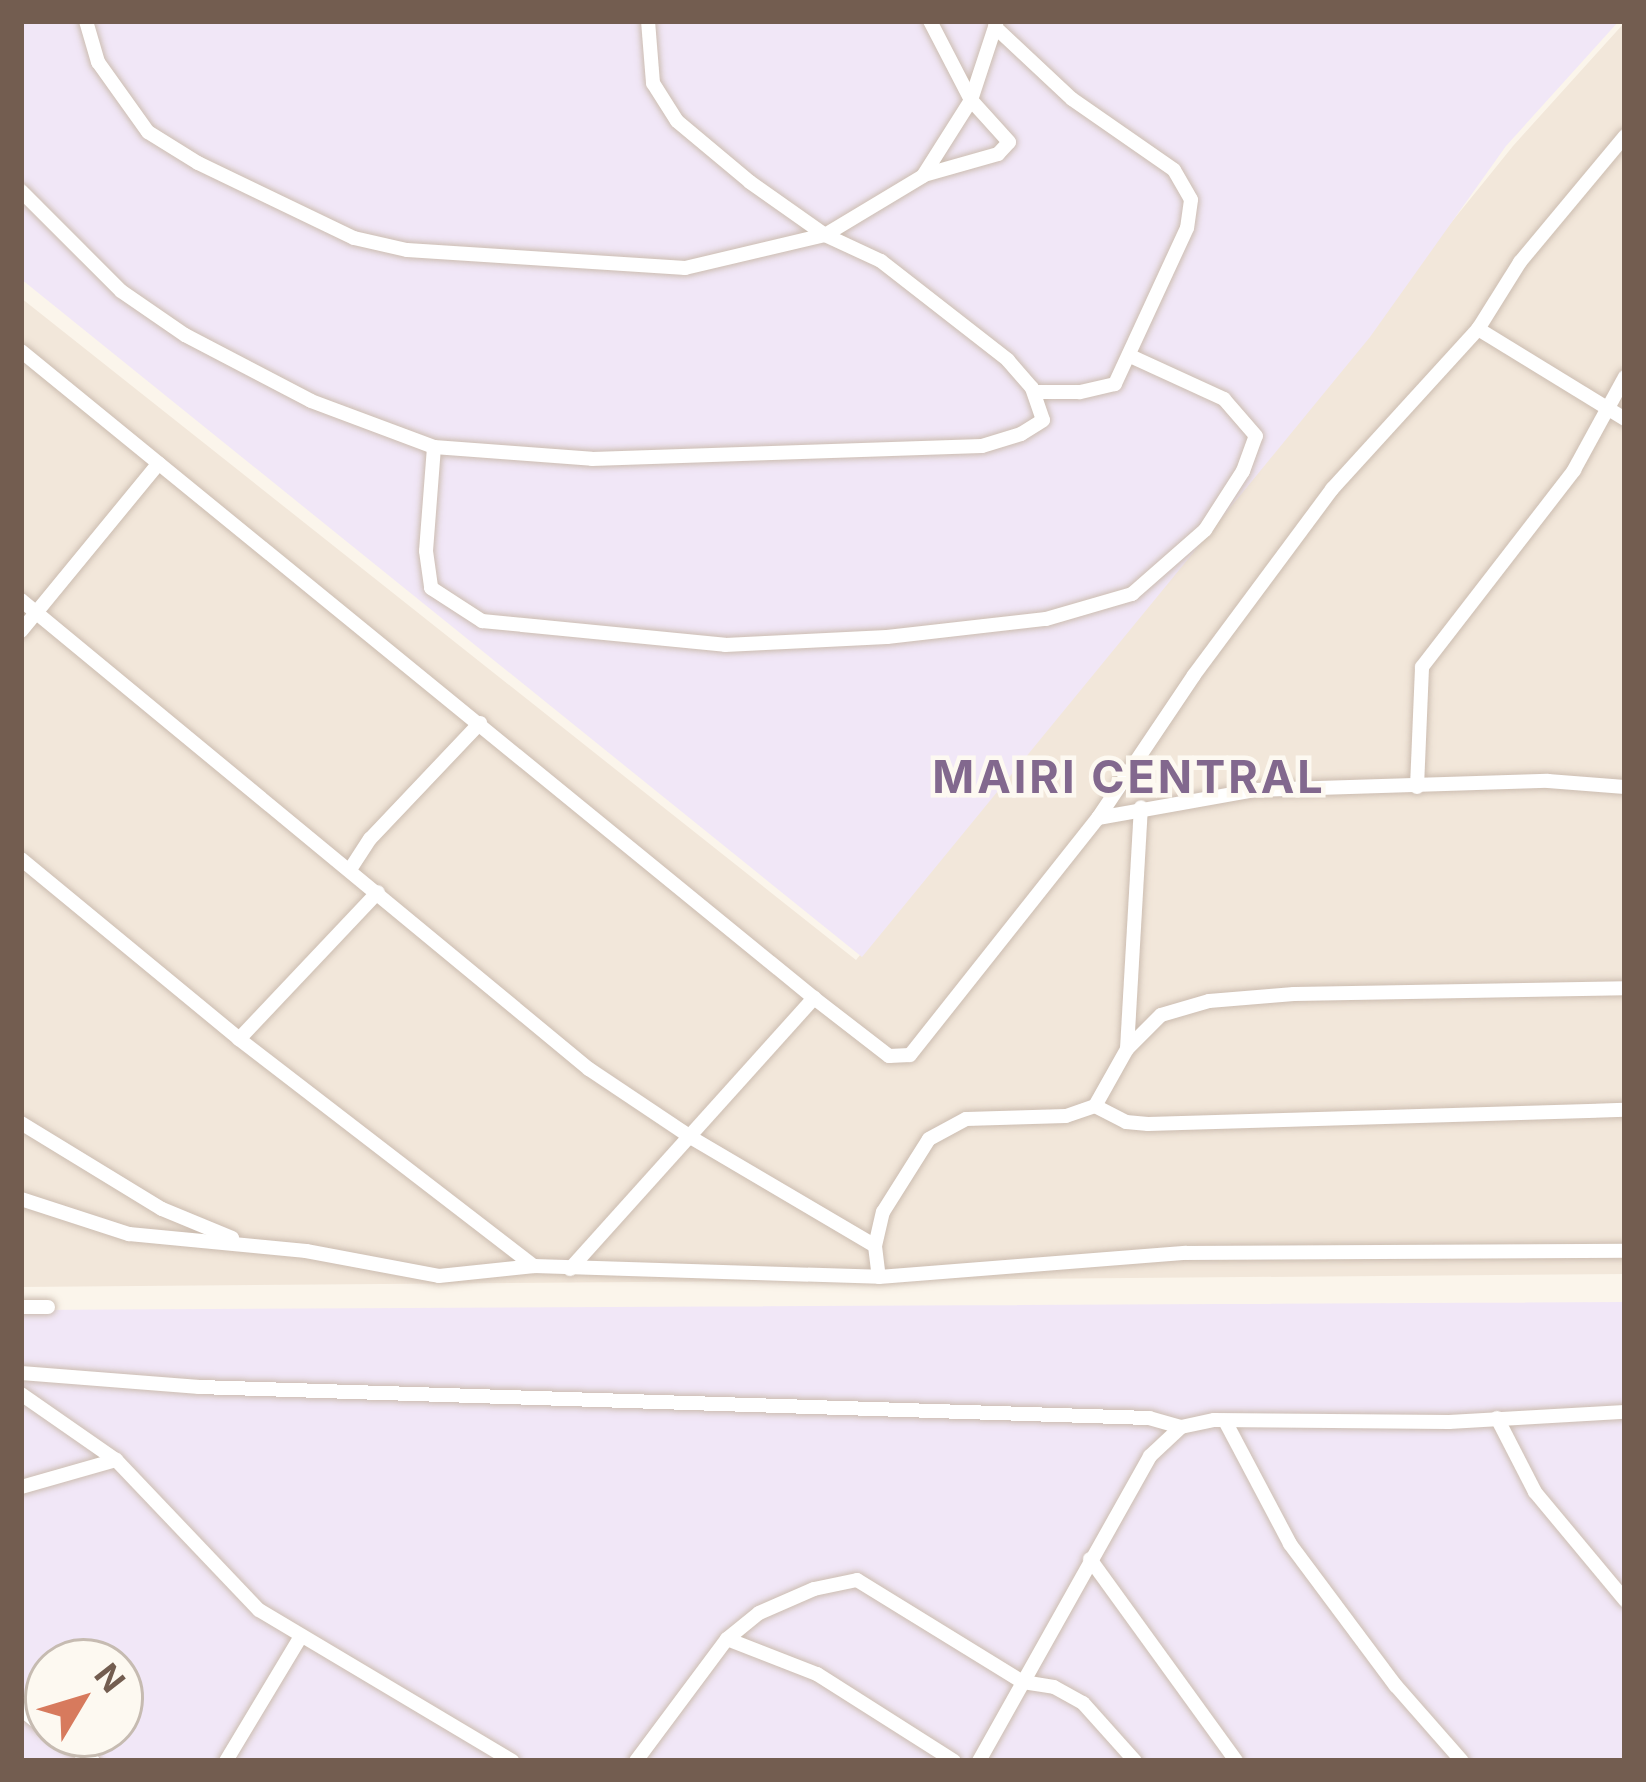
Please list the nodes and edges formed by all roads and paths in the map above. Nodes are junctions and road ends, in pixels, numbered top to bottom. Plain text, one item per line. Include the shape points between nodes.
1 (86, 21) edge
2 (648, 21) edge
3 (930, 21) edge
4 (996, 24) edge
5 (971, 100) junction
6 (1625, 136) edge
7 (923, 176) junction
8 (21, 191) edge
9 (825, 236) junction
10 (1478, 329) junction
11 (21, 351) edge
12 (1130, 356) junction
13 (1625, 377) edge
14 (1034, 392) junction
15 (1610, 410) junction
16 (1625, 419) edge
17 (434, 447) junction
18 (159, 463) junction
19 (21, 600) edge
20 (36, 612) junction
21 (21, 631) edge
22 (480, 723) junction
23 (1417, 787) junction
24 (1625, 787) edge
25 (1142, 807) junction
26 (1098, 818) junction
27 (21, 859) edge
28 (351, 868) junction
29 (378, 892) junction
30 (1625, 988) edge
31 (814, 998) junction
32 (239, 1039) junction
33 (1127, 1049) junction
34 (1095, 1106) junction
35 (1625, 1110) edge
36 (21, 1123) edge
37 (692, 1138) junction
38 (21, 1199) edge
39 (250, 1245) junction
40 (875, 1246) junction
41 (1625, 1252) edge
42 (534, 1266) junction
43 (569, 1268) junction
44 (879, 1277) junction
45 (21, 1306) edge
46 (48, 1306) dead end
47 (21, 1373) edge
48 (21, 1394) edge
49 (1625, 1412) edge
50 (1497, 1418) junction
51 (1225, 1420) junction
52 (1181, 1427) junction
53 (116, 1460) junction
54 (21, 1487) edge
55 (1090, 1559) junction
56 (1625, 1600) edge
57 (301, 1636) junction
58 (727, 1639) junction
59 (1023, 1682) junction
60 (226, 1761) edge
61 (512, 1761) edge
62 (636, 1761) edge
63 (954, 1761) edge
64 (979, 1761) edge
65 (1135, 1761) edge
66 (1236, 1761) edge
67 (1462, 1761) edge

1 - 9 street via 98,62 148,132 354,238 407,250 685,268
2 - 9 street via 653,83 677,122
3 - 5 street
4 - 5 street
4 - 12 street via 1072,99 1174,170 1191,200 1187,228
5 - 7 street
5 - 7 street via 1008,149
6 - 10 street via 1520,262
7 - 9 street
8 - 17 street via 121,291 185,334 311,401
9 - 14 street via 924,292
10 - 15 street
10 - 26 street via 1333,489
11 - 18 street
12 - 14 street via 1115,384
12 - 17 street via 1224,399 1256,436 1205,530 1132,594 1046,619 725,645 482,621 431,588
13 - 15 street
14 - 17 street via 1043,420 982,446 592,459
15 - 16 street
15 - 23 street via 1574,470 1422,667
18 - 20 street
18 - 22 street
19 - 20 street
20 - 21 street
20 - 28 street
22 - 28 street
22 - 31 street
23 - 24 street
23 - 25 street via 1255,790
25 - 26 street
25 - 33 street
26 - 31 street via 910,1055 889,1056
27 - 32 street
28 - 29 street
29 - 32 street
29 - 37 street via 589,1069
30 - 33 street via 1209,1001 1161,1015
31 - 37 street
32 - 42 street
33 - 34 street
34 - 35 street via 1148,1124
34 - 40 street via 1066,1116 966,1119 929,1139 883,1212
36 - 39 street via 162,1209
37 - 40 street
37 - 43 street
38 - 39 street via 129,1234
39 - 42 street via 439,1276
40 - 44 street
41 - 44 street via 1186,1253
42 - 43 street
43 - 44 street
45 - 46 street
47 - 52 street via 199,1387 1149,1418
48 - 53 street
49 - 50 street
50 - 51 street
50 - 56 street via 1534,1492
51 - 52 street
51 - 67 street via 1291,1544
52 - 55 street via 1150,1456
53 - 54 street
53 - 57 street via 242,1594
55 - 59 street
55 - 66 street
57 - 60 street
57 - 61 street
58 - 59 street via 759,1613 857,1580
58 - 62 street
58 - 63 street via 817,1674
59 - 64 street
59 - 65 street via 1083,1703

